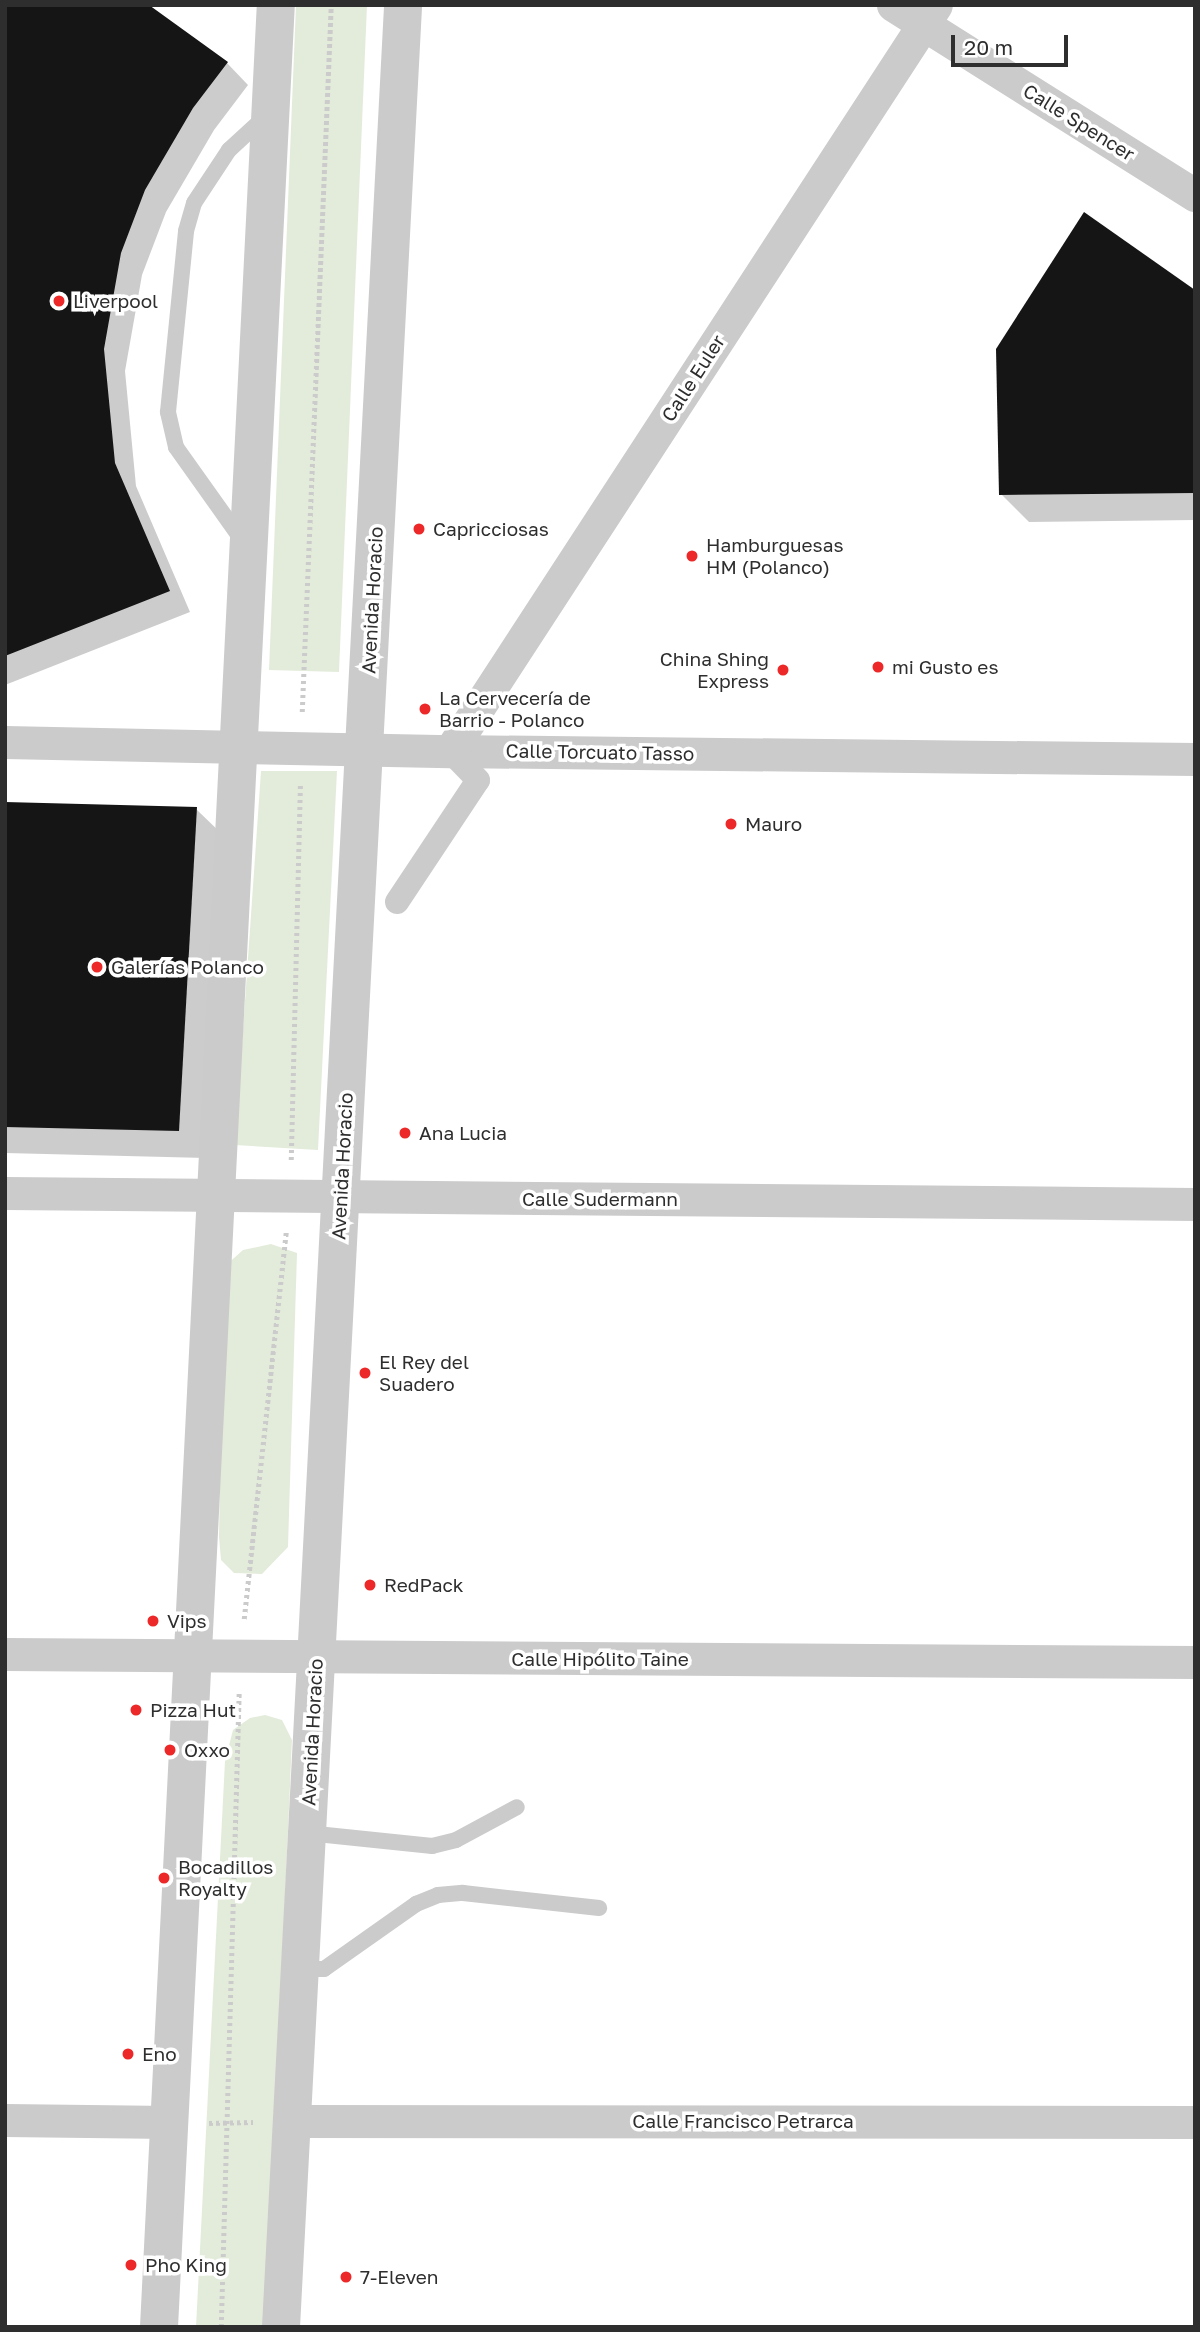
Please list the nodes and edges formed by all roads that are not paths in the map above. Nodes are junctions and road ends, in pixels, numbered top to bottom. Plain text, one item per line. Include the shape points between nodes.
1 (276, 5) edge
2 (403, 5) edge
3 (893, 5) edge
4 (930, 15) edge
5 (271, 112) junction
6 (1195, 195) edge
7 (248, 548) junction
8 (5, 742) edge
9 (239, 744) junction
10 (364, 747) junction
11 (450, 751) junction
12 (1195, 759) edge
13 (397, 901) dead end
14 (5, 1194) edge
15 (216, 1195) junction
16 (340, 1197) junction
17 (1195, 1205) edge
18 (5, 1654) edge
19 (193, 1655) junction
20 (316, 1657) junction
21 (1195, 1662) edge
22 (517, 1807) dead end
23 (307, 1833) junction
24 (599, 1908) dead end
25 (300, 1969) junction
26 (5, 2120) edge
27 (292, 2121) junction
28 (170, 2122) junction
29 (1195, 2122) edge
30 (159, 2327) edge
31 (281, 2327) edge

1 - 5 street
2 - 10 street, Avenida Horacio
3 - 4 street, Calle Spencer
4 - 6 street, Calle Spencer
4 - 11 street, Calle Euler
5 - 7 street
5 - 7 lane via 229,150 194,203 186,231 169,412 176,447
7 - 9 street
8 - 9 street, Calle Torcuato Tasso
9 - 10 street, Calle Torcuato Tasso
9 - 15 street
10 - 11 street, Calle Torcuato Tasso
10 - 16 street, Avenida Horacio
11 - 12 street, Calle Torcuato Tasso
11 - 13 street via 478,780
14 - 15 street, Calle Sudermann
15 - 16 street, Calle Sudermann
15 - 19 street
16 - 17 street, Calle Sudermann
16 - 20 street, Avenida Horacio
18 - 19 street, Calle Hipólito Taine
19 - 20 street, Calle Hipólito Taine
19 - 28 street
20 - 21 street, Calle Hipólito Taine
20 - 23 street, Avenida Horacio
22 - 23 lane via 456,1840 432,1846
23 - 25 street, Avenida Horacio
24 - 25 lane via 463,1893 438,1895 415,1904 324,1969
25 - 27 street, Avenida Horacio
26 - 28 street
27 - 29 street, Calle Francisco Petrarca
27 - 31 street, Avenida Horacio
28 - 30 street

